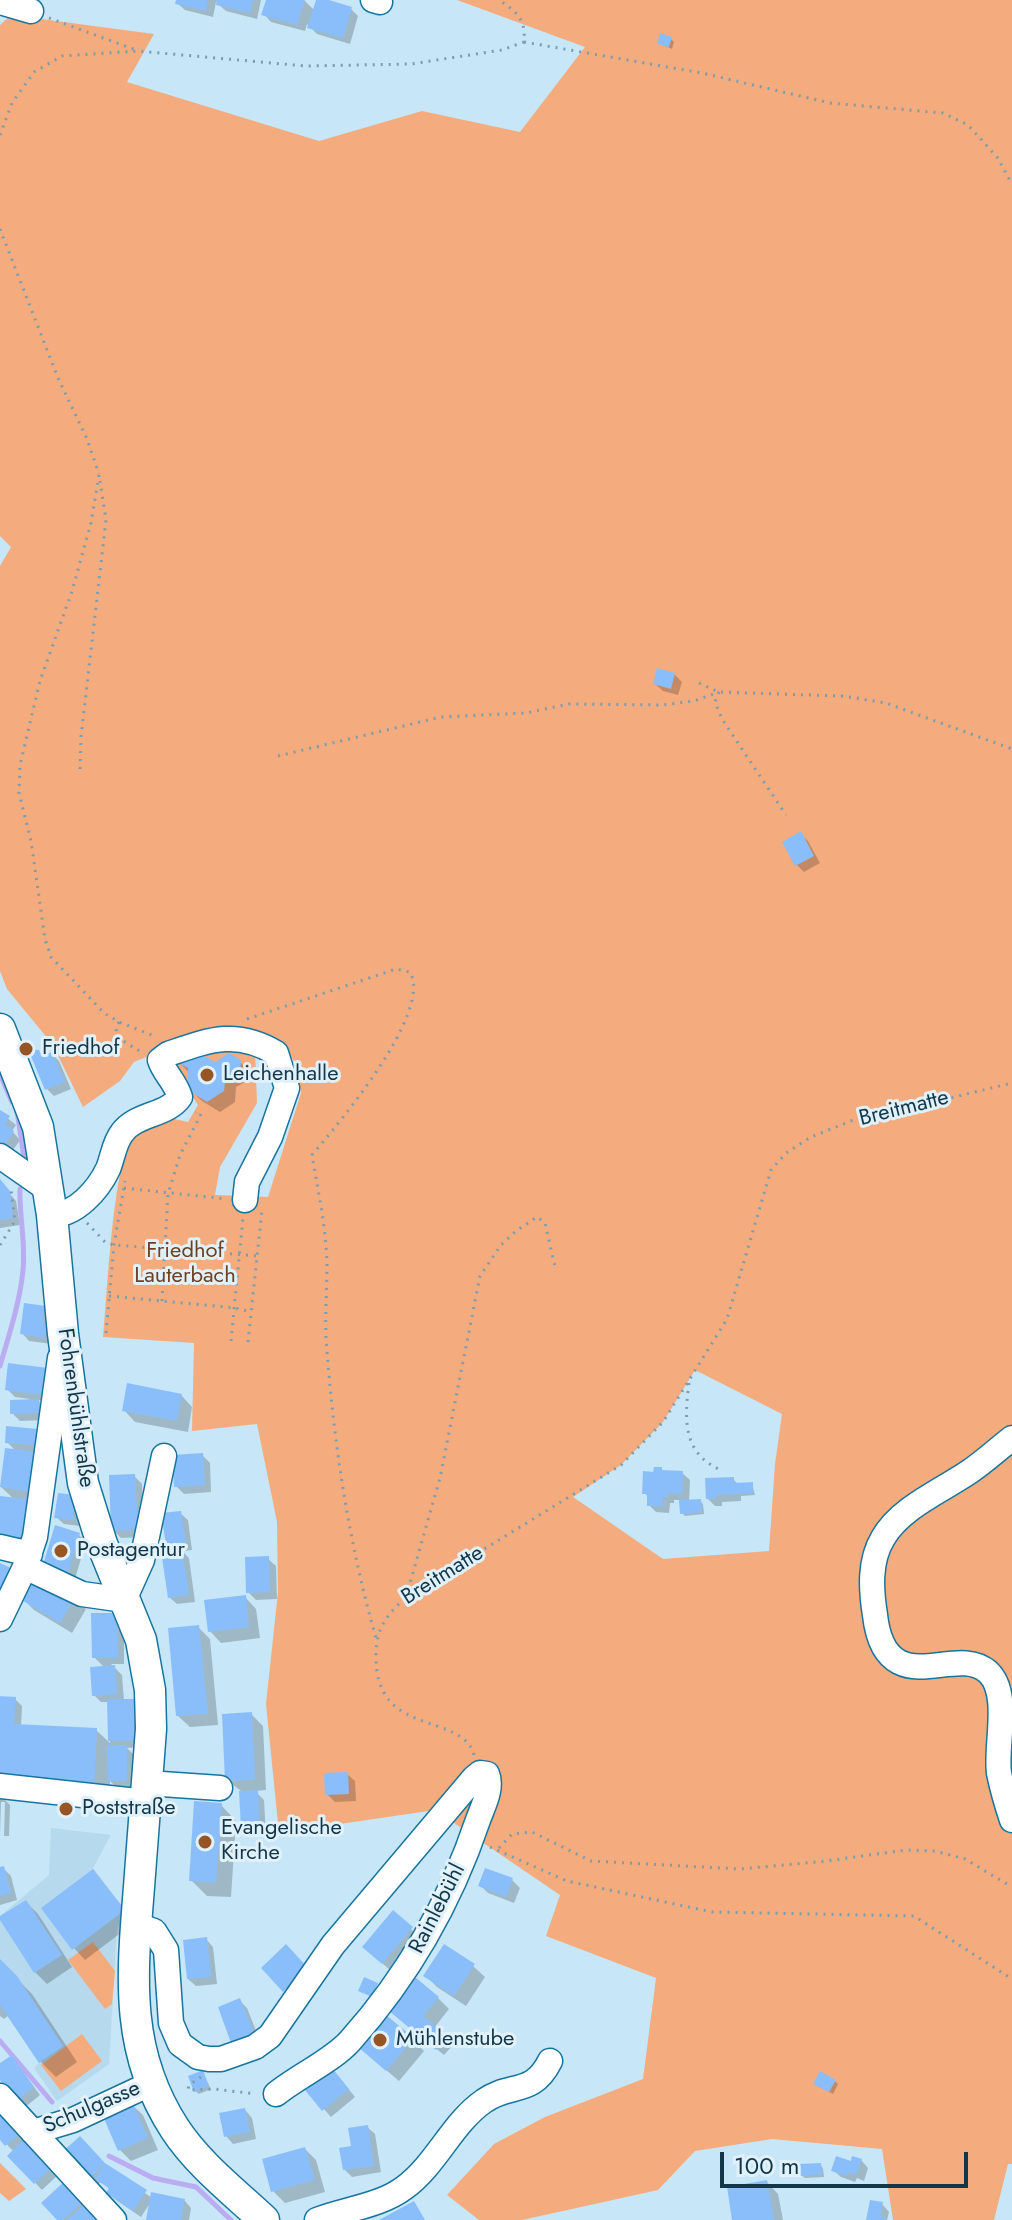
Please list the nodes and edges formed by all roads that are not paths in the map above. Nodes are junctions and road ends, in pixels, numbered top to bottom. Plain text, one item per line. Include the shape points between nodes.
1 (0, 2) edge
2 (31, 11) road end
3 (0, 1029) edge
4 (0, 1156) edge
5 (254, 1201) road end
6 (59, 1203) junction
7 (63, 1334) junction
8 (1012, 1438) edge
9 (164, 1456) dead end
10 (0, 1547) edge
11 (27, 1560) junction
12 (124, 1600) junction
13 (0, 1619) edge
14 (0, 1786) edge
15 (220, 1788) dead end
16 (146, 1793) junction
17 (1012, 1820) edge
18 (136, 1925) junction
19 (550, 2061) dead end
20 (150, 2084) junction
21 (276, 2094) road end
22 (0, 2096) edge
23 (33, 2132) junction
24 (114, 2220) edge
25 (264, 2220) edge
26 (317, 2220) edge

1 - 2 street
3 - 6 main road, Fohrenbühlstraße via 38,1127
4 - 6 street
5 - 6 street via 247,1182 287,1088 276,1053 258,1042 226,1037 160,1060 180,1097 122,1131 107,1170 90,1195
6 - 7 main road, Fohrenbühlstraße
7 - 11 street via 39,1515
7 - 12 main road, Fohrenbühlstraße via 83,1483
8 - 17 street via 895,1522 874,1560 872,1585 883,1647 898,1661 913,1667 973,1664 989,1673 1001,1714 999,1771
9 - 12 street via 142,1560
10 - 11 street
11 - 12 street via 82,1594
11 - 13 street
12 - 16 main road, Fohrenbühlstraße via 141,1640 150,1690
14 - 16 street
15 - 16 street
16 - 18 main road, Fohrenbühlstraße
18 - 20 main road, Fohrenbühlstraße via 134,2016
18 - 21 street, Rainlebühl via 154,1931 166,1950 171,2023 180,2044 198,2057 221,2059 255,2047 270,2036 333,1945 474,1778 487,1774 489,1786 471,1842 424,1945 348,2043
19 - 26 street via 531,2085 484,2100 404,2188
20 - 23 street, Schulgasse via 73,2120
20 - 25 main road, Fohrenbühlstraße via 191,2150
22 - 23 street
23 - 24 street

